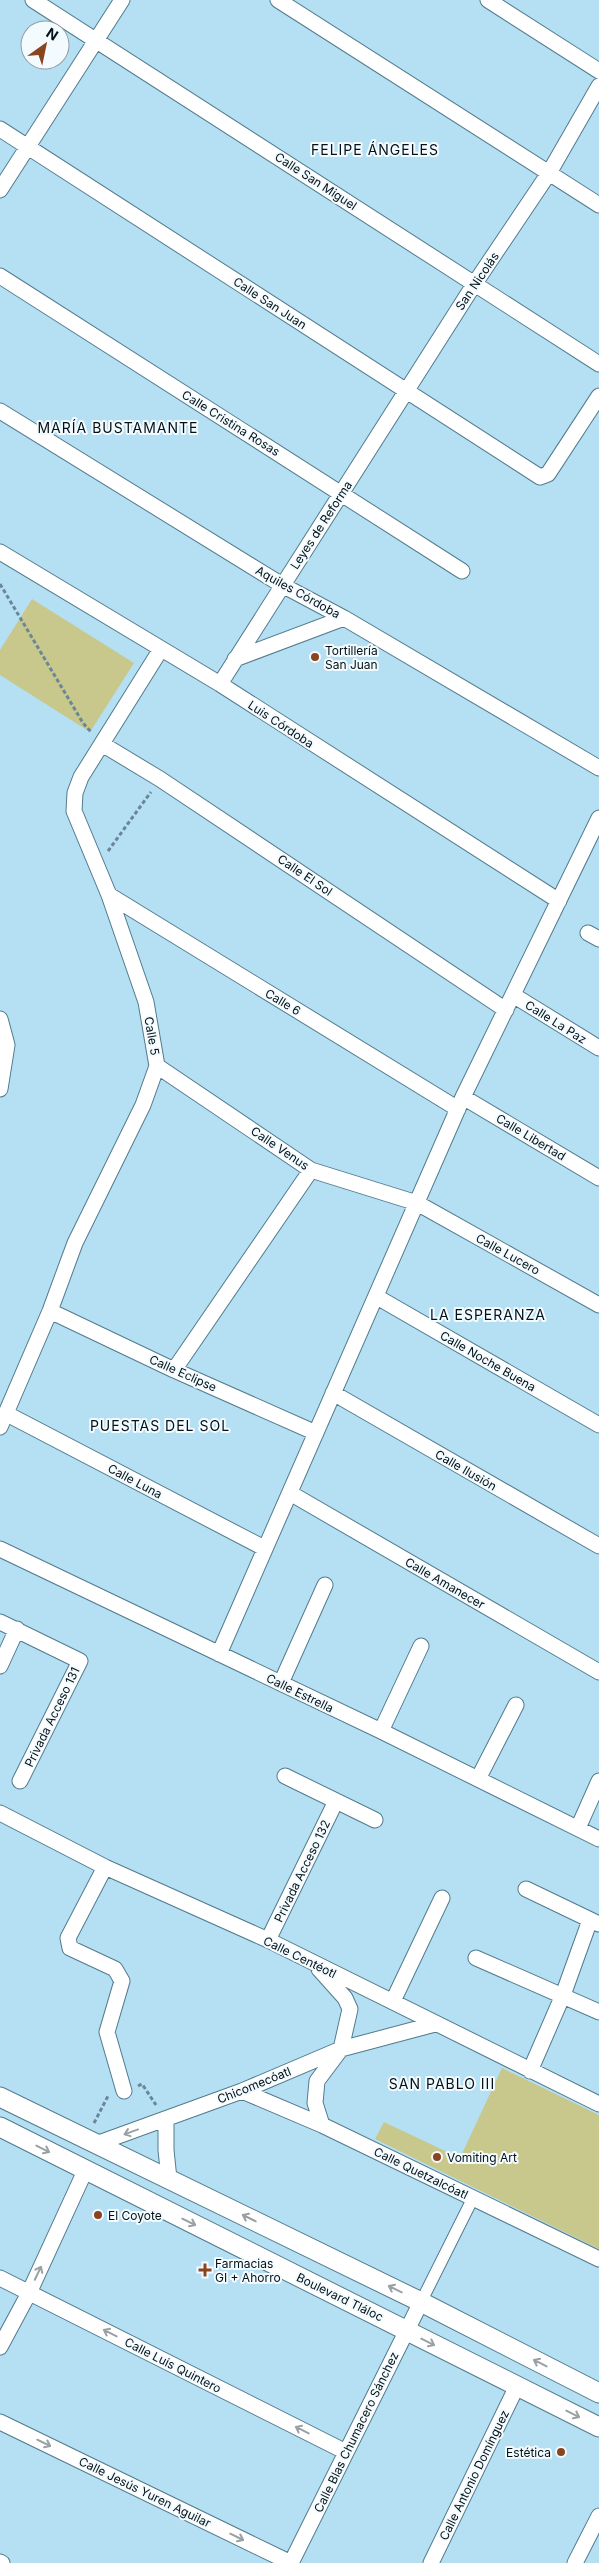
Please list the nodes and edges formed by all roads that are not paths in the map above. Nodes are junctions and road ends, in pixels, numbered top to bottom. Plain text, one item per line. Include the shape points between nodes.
1 (33, 0) edge
2 (122, 0) edge
3 (278, 0) edge
4 (488, 0) edge
5 (96, 40) junction
6 (599, 71) edge
7 (599, 86) edge
8 (0, 129) edge
9 (27, 148) junction
10 (549, 173) junction
11 (0, 190) edge
12 (599, 205) edge
13 (0, 276) edge
14 (475, 283) junction
15 (599, 364) edge
16 (407, 391) junction
17 (599, 396) edge
18 (0, 412) edge
19 (341, 493) junction
20 (0, 552) edge
21 (462, 571) dead end
22 (282, 585) junction
23 (344, 618) junction
24 (161, 649) junction
25 (235, 659) junction
26 (220, 684) junction
27 (102, 744) junction
28 (599, 768) edge
29 (599, 818) edge
30 (108, 895) junction
31 (559, 901) junction
32 (513, 995) junction
33 (506, 1010) junction
34 (0, 1019) edge
35 (599, 1048) edge
36 (157, 1066) junction
37 (0, 1089) edge
38 (461, 1103) junction
39 (311, 1170) junction
40 (599, 1178) edge
41 (417, 1203) junction
42 (377, 1297) junction
43 (599, 1305) edge
44 (50, 1312) junction
45 (174, 1370) junction
46 (333, 1393) junction
47 (3, 1421) edge
48 (599, 1425) edge
49 (316, 1433) junction
50 (290, 1493) junction
51 (599, 1546) edge
52 (264, 1548) junction
53 (0, 1549) edge
54 (325, 1585) dead end
55 (0, 1622) edge
56 (17, 1629) junction
57 (421, 1646) dead end
58 (219, 1654) junction
59 (0, 1666) edge
60 (599, 1672) edge
61 (280, 1683) junction
62 (516, 1705) dead end
63 (381, 1731) junction
64 (285, 1776) dead end
65 (478, 1779) junction
66 (20, 1781) dead end
67 (599, 1781) edge
68 (336, 1801) junction
69 (0, 1813) edge
70 (375, 1820) dead end
71 (578, 1828) junction
72 (599, 1839) edge
73 (105, 1867) junction
74 (526, 1889) dead end
75 (442, 1898) dead end
76 (595, 1922) edge
77 (268, 1940) junction
78 (476, 1958) dead end
79 (315, 1964) junction
80 (564, 1995) junction
81 (393, 2001) junction
82 (599, 2012) edge
83 (435, 2024) junction
84 (341, 2049) junction
85 (530, 2071) junction
86 (124, 2091) dead end
87 (242, 2091) junction
88 (0, 2096) edge
89 (599, 2104) edge
90 (166, 2119) junction
91 (322, 2125) junction
92 (0, 2128) edge
93 (96, 2144) junction
94 (85, 2171) junction
95 (169, 2179) junction
96 (473, 2198) junction
97 (599, 2259) edge
98 (0, 2278) edge
99 (29, 2293) junction
100 (421, 2302) junction
101 (406, 2330) junction
102 (0, 2347) edge
103 (517, 2386) junction
104 (599, 2394) edge
105 (0, 2422) edge
106 (599, 2427) edge
107 (346, 2452) junction
108 (599, 2516) edge
109 (291, 2563) edge
110 (431, 2563) edge
111 (575, 2563) edge

1 - 5 street, Calle San Miguel
2 - 5 street
3 - 10 street
4 - 6 street
5 - 9 street
5 - 14 street, Calle San Miguel
7 - 10 street, San Nicolás
8 - 9 street, Calle San Juan
9 - 11 street
9 - 16 street, Calle San Juan
10 - 12 street
10 - 14 street, San Nicolás
13 - 19 street, Calle Cristina Rosas
14 - 15 street, Calle San Miguel
14 - 16 street, San Nicolás
16 - 17 street, Calle San Juan via 540,477 548,474
16 - 19 street, Leyes de Reforma
18 - 22 street, Aquiles Córdoba
19 - 21 street, Calle Cristina Rosas
19 - 22 street, Leyes de Reforma
20 - 24 street, Luis Córdoba
22 - 23 street, Aquiles Córdoba
22 - 25 street, Leyes de Reforma
23 - 25 street
23 - 28 street, Aquiles Córdoba
24 - 26 street, Luis Córdoba
24 - 27 street, Calle 5
25 - 26 street, Leyes de Reforma
26 - 31 street, Luis Córdoba
27 - 30 street, Calle 5 via 80,777 74,811
27 - 33 street, Calle El Sol via 160,779
29 - 31 street
30 - 36 street, Calle 5 via 146,1002
30 - 38 street, Calle 6
31 - 32 street
32 - 33 street
32 - 35 street, Calle La Paz
33 - 38 street
34 - 37 street via 7,1045
36 - 39 street, Calle Venus
36 - 44 street, Calle 5 via 143,1105 75,1243
38 - 40 street, Calle Libertad
38 - 41 street
39 - 41 street, Calle Venus
39 - 45 street
41 - 42 street
41 - 43 street, Calle Lucero
42 - 46 street
42 - 48 street, Calle Noche Buena
44 - 45 street, Calle Eclipse
44 - 47 street, Calle 5
45 - 49 street, Calle Eclipse
46 - 49 street
46 - 51 street, Calle Ilusión
47 - 52 street, Calle Luna
49 - 50 street
50 - 52 street
50 - 60 street, Calle Amanecer
52 - 58 street
53 - 58 street, Calle Estrella
54 - 61 street
55 - 56 street
56 - 59 street
56 - 66 street, Privada Acceso 131 via 80,1661
57 - 63 street
58 - 61 street, Calle Estrella
61 - 63 street, Calle Estrella
62 - 65 street
63 - 65 street, Calle Estrella
64 - 68 street
65 - 71 street, Calle Estrella
67 - 71 street
68 - 70 street
68 - 77 street, Privada Acceso 132
69 - 73 street, Calle Centéotl
71 - 72 street, Calle Estrella
73 - 77 street, Calle Centéotl
73 - 86 street via 68,1938 70,1948 115,1970 122,1981 107,2032
74 - 76 street
75 - 81 street
76 - 80 street
77 - 79 street, Calle Centéotl
78 - 80 street
79 - 81 street, Calle Centéotl
79 - 84 street via 345,1998 350,2009
80 - 82 street
80 - 85 street
81 - 83 street, Calle Centéotl
83 - 84 street, Chicomecóatl
83 - 85 street, Calle Centéotl
84 - 87 street, Chicomecóatl
84 - 91 street via 317,2081 315,2103
85 - 89 street, Calle Centéotl
87 - 90 street, Chicomecóatl
87 - 91 street, Calle Quetzalcóatl
88 - 93 street
90 -> 93 street, Chicomecóatl
90 - 95 street
91 - 96 street, Calle Quetzalcóatl
92 -> 94 street, Boulevard Tláloc
93 - 95 street
99 -> 94 street
94 -> 101 street, Boulevard Tláloc
100 -> 95 street
96 - 97 street, Calle Quetzalcóatl
96 - 100 street
98 - 99 street, Calle Luis Quintero
99 - 102 street
107 -> 99 street, Calle Luis Quintero
100 - 101 street, Calle Blas Chumacero Sánchez
104 -> 100 street
101 -> 103 street, Boulevard Tláloc
101 - 107 street, Calle Blas Chumacero Sánchez
103 -> 106 street, Boulevard Tláloc
103 - 110 street, Calle Antonio Domínguez
105 -> 109 street, Calle Jesús Yuren Aguilar
107 - 109 street, Calle Blas Chumacero Sánchez
108 - 111 street

